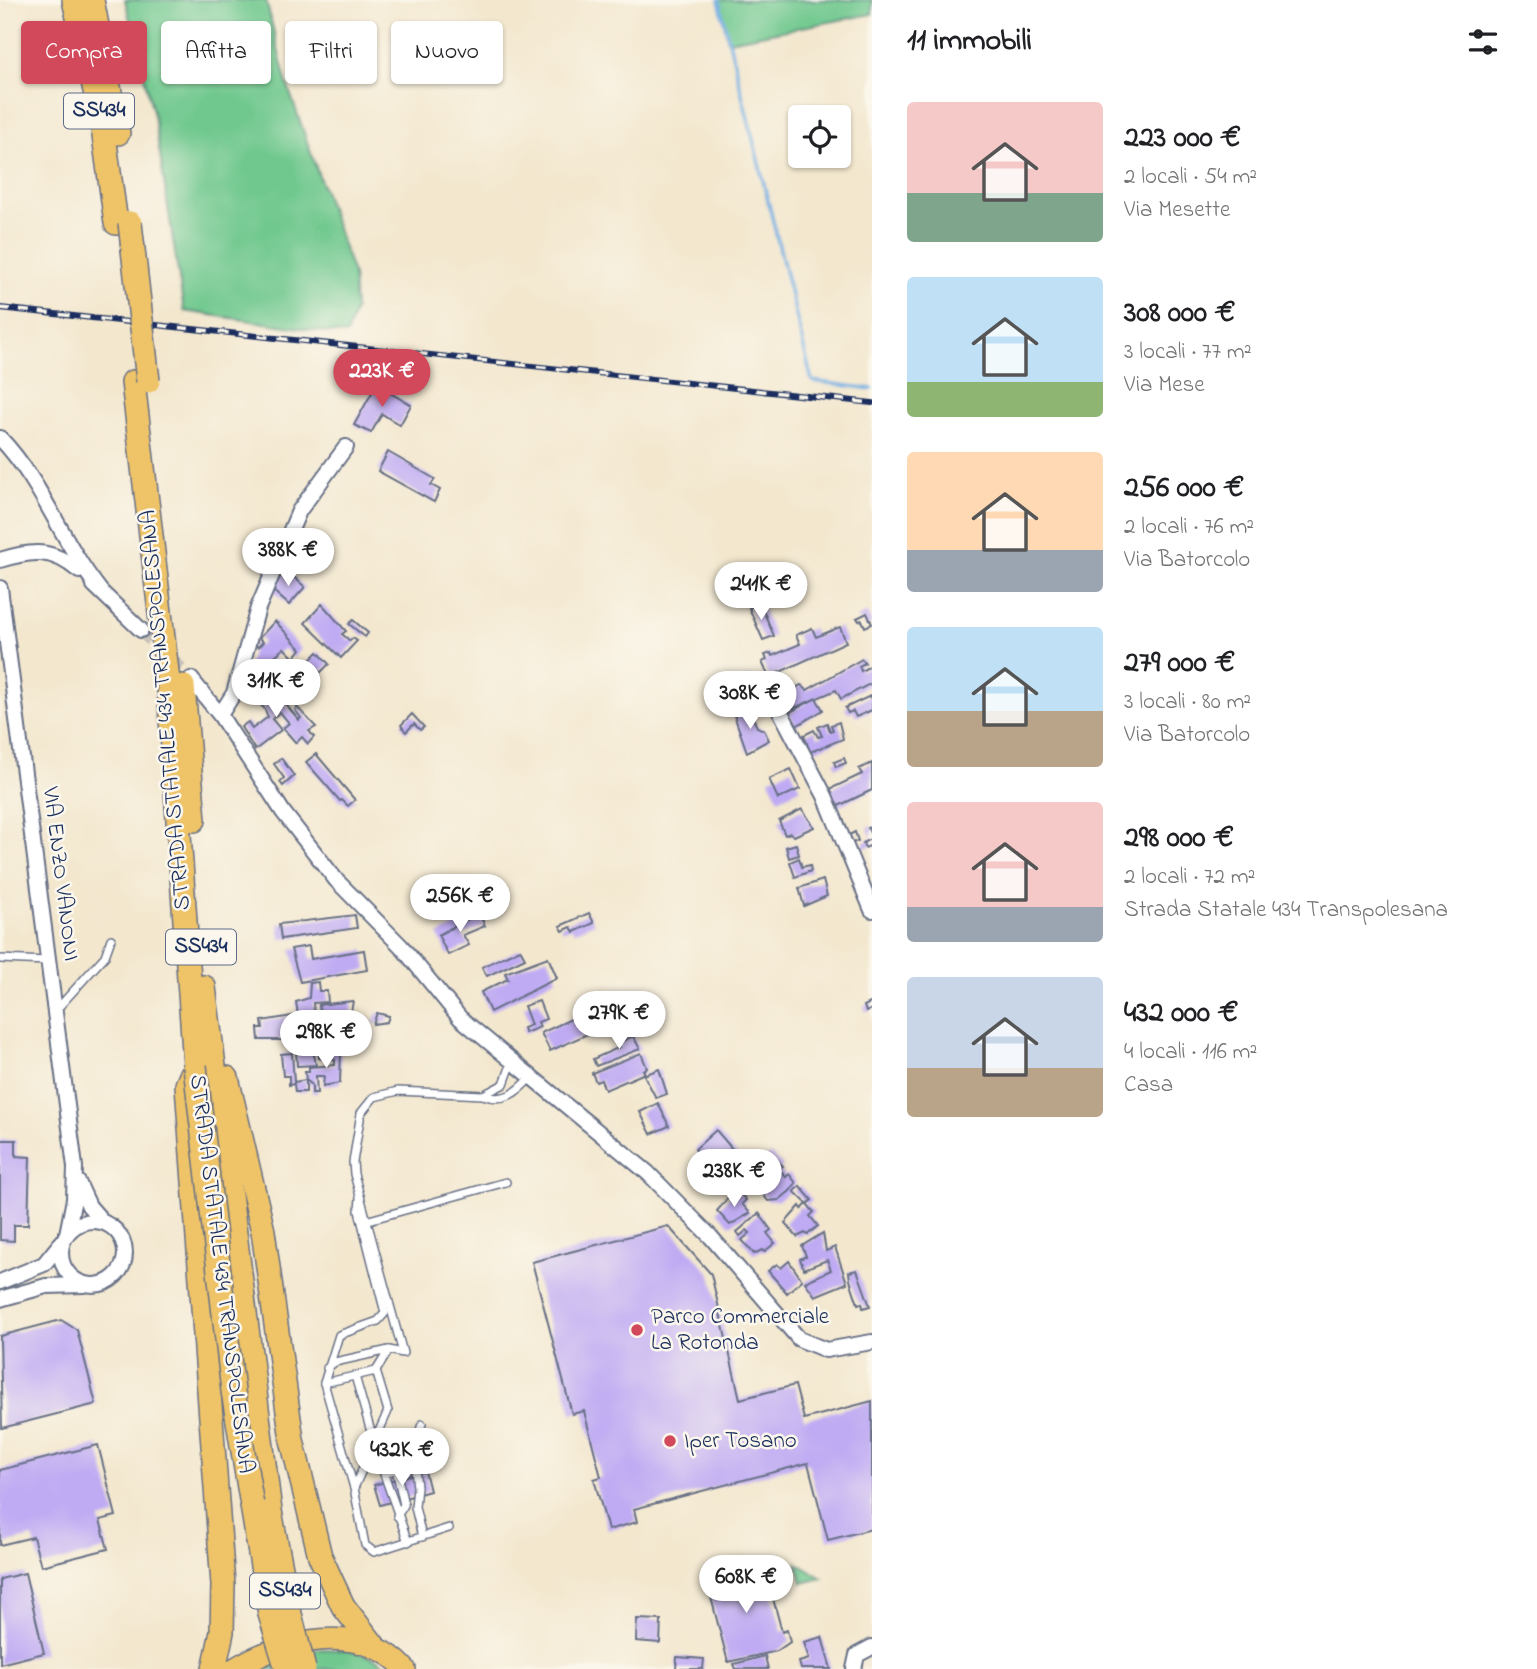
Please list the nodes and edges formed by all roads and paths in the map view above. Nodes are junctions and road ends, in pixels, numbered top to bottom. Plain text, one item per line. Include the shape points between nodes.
1 (74, 0) edge
2 (92, 0) edge
3 (123, 223) junction
4 (140, 382) junction
5 (0, 438) edge
6 (346, 447) dead end
7 (0, 560) edge
8 (0, 588) edge
9 (99, 589) junction
10 (141, 629) tunnel mouth
11 (191, 679) tunnel mouth
12 (769, 690) dead end
13 (220, 715) junction
14 (872, 910) edge
15 (111, 939) dead end
16 (0, 959) edge
17 (48, 961) junction
18 (203, 972) junction
19 (55, 1012) junction
20 (512, 1062) junction
21 (195, 1066) junction
22 (531, 1077) junction
23 (483, 1095) junction
24 (75, 1167) junction
25 (506, 1182) dead end
26 (361, 1194) junction
27 (369, 1220) junction
28 (103, 1222) junction
29 (64, 1238) junction
30 (0, 1282) edge
31 (88, 1285) junction
32 (0, 1299) edge
33 (872, 1342) edge
34 (389, 1350) junction
35 (327, 1368) junction
36 (376, 1371) junction
37 (355, 1376) junction
38 (324, 1383) junction
39 (422, 1424) dead end
40 (373, 1439) junction
41 (413, 1451) junction
42 (396, 1469) junction
43 (354, 1488) junction
44 (404, 1505) junction
45 (416, 1511) junction
46 (397, 1516) junction
47 (449, 1528) dead end
48 (422, 1537) junction
49 (408, 1542) junction
50 (375, 1647) junction
51 (872, 1647) edge
52 (214, 1669) edge
53 (234, 1669) edge
54 (287, 1669) edge
55 (304, 1669) edge
56 (405, 1669) edge
57 (854, 1669) edge

1 - 3 highway, STRADA STATALE 434 TRANSPOLESANA / SS434
2 - 3 highway, STRADA STATALE 434 TRANSPOLESANA / SS434 via 116,113
3 - 4 highway, STRADA STATALE 434 TRANSPOLESANA / SS434, bridge
4 - 18 highway, STRADA STATALE 434 TRANSPOLESANA / SS434 via 188,731
4 - 21 highway, STRADA STATALE 434 TRANSPOLESANA / SS434 via 169,689
5 - 9 street via 26,467 74,555
6 - 13 street via 299,511 258,608 234,693
7 - 9 street via 31,551 52,554
8 - 17 street, VIA ENZO VANONI
9 - 10 street
11 - 13 street
12 - 14 street via 825,796
13 - 20 street via 283,812 336,880 401,946 460,1017
15 - 19 lane via 105,956
16 - 17 lane
17 - 19 street, VIA ENZO VANONI
18 - 50 highway via 263,1231 292,1440 317,1543 343,1606
18 - 55 highway, STRADA STATALE 434 TRANSPOLESANA / SS434, bridge via 270,1511
19 - 24 street, VIA ENZO VANONI
20 - 22 street
20 - 23 lane via 504,1084
21 - 52 highway via 187,1085 223,1585 222,1632
21 - 54 highway, STRADA STATALE 434 TRANSPOLESANA / SS434, bridge via 233,1391 270,1614
22 - 23 lane via 504,1098
22 - 33 street via 648,1173 711,1237 799,1339 833,1350
23 - 26 lane via 398,1091 374,1097 361,1113 353,1162
24 - 28 street, VIA ENZO VANONI via 89,1206
24 - 29 street, VIA ENZO VANONI via 74,1199
25 - 27 lane
26 - 27 lane
26 - 35 lane via 359,1211 385,1314 339,1335
27 - 34 lane via 403,1353
28 - 29 street via 82,1222
28 - 31 street, VIA ENZO VANONI via 120,1235 125,1255 117,1275 108,1282
29 - 30 street via 44,1264
29 - 31 street, VIA ENZO VANONI via 60,1252 65,1270
31 - 32 street, VIA ENZO VANONI via 46,1286
34 - 35 lane via 335,1362
34 - 36 lane
35 - 38 lane
36 - 37 lane
36 - 40 lane via 388,1410
37 - 38 lane
37 - 40 lane
38 - 43 lane
39 - 41 lane
40 - 43 lane
41 - 42 lane
41 - 45 lane
42 - 44 lane
42 - 46 lane via 384,1474
43 - 49 lane via 365,1545 374,1552
44 - 45 lane
44 - 46 lane
45 - 48 lane
46 - 49 lane
47 - 48 lane
48 - 49 lane
50 - 53 main road via 314,1640 264,1653
50 - 56 main road
51 - 57 street via 857,1655

